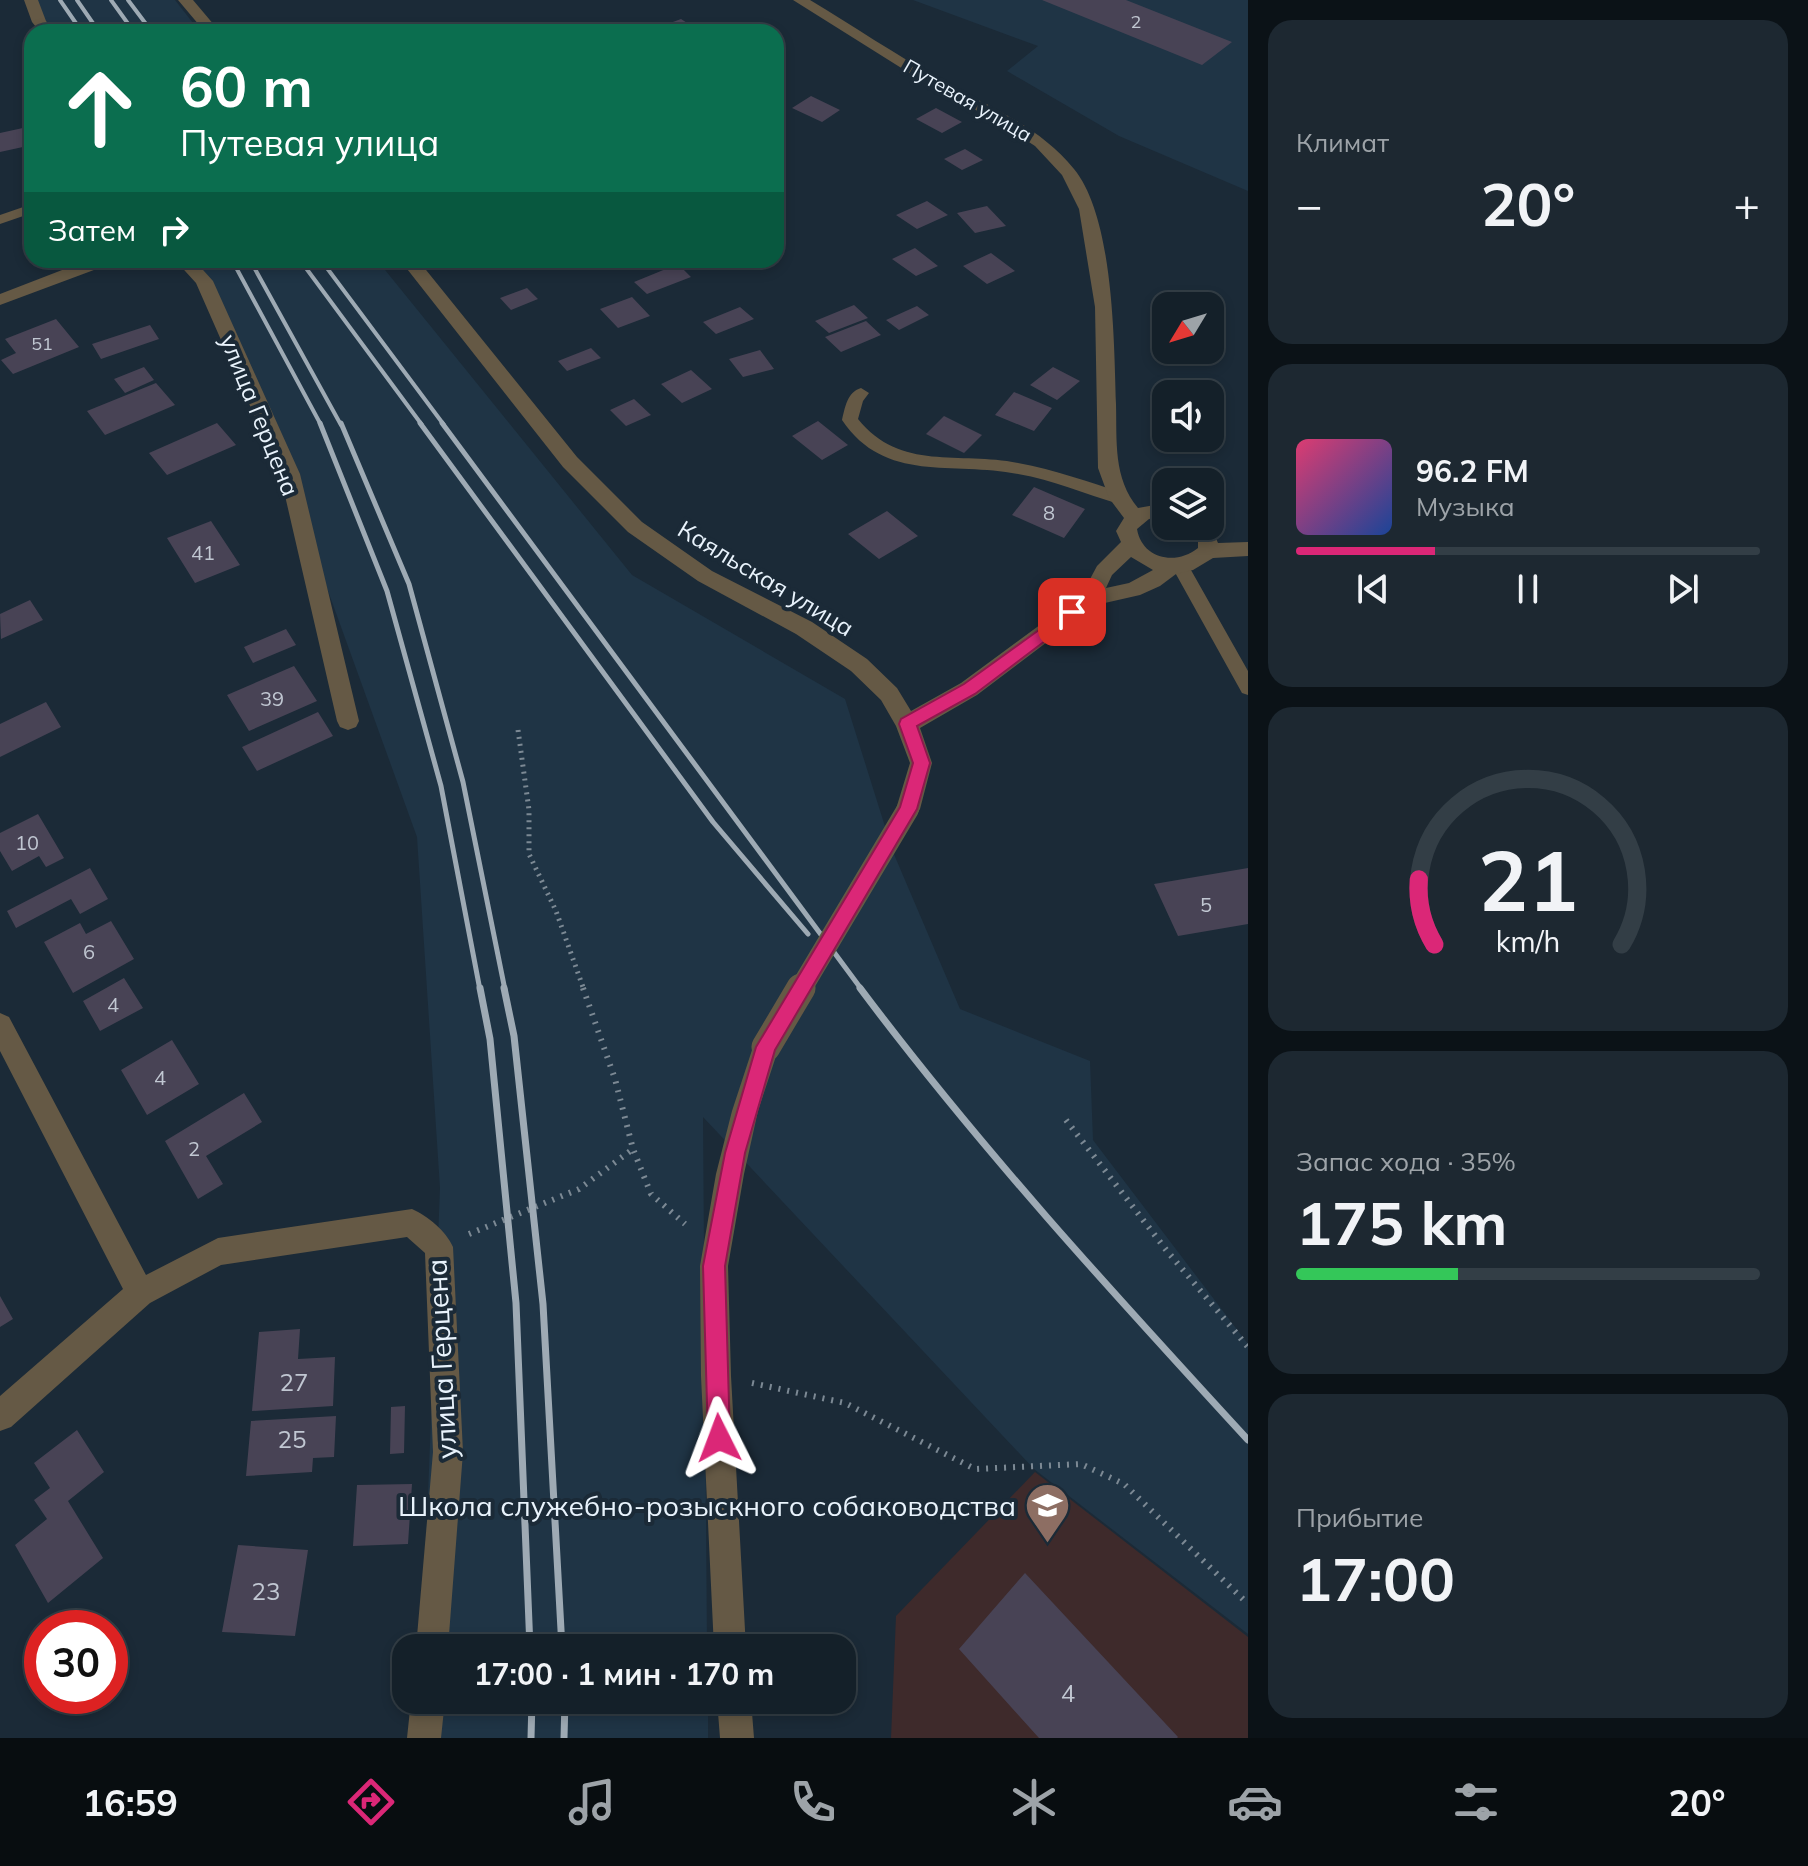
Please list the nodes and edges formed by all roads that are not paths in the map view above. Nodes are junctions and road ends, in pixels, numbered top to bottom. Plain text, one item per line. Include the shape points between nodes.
1 (31, 0) edge
2 (185, 0) edge
3 (800, 0) edge
4 (41, 24) edge
5 (206, 24) edge
6 (24, 211) edge
7 (0, 220) edge
8 (83, 268) edge
9 (192, 268) edge
10 (416, 268) edge
11 (0, 300) edge
12 (861, 393) dead end
13 (1119, 498) junction
14 (1152, 511) edge
15 (1135, 517) junction
16 (1208, 540) edge
17 (1130, 545) junction
18 (1248, 549) edge
19 (1208, 551) junction
20 (1176, 567) junction
21 (1090, 599) junction
22 (1248, 688) edge
23 (348, 721) dead end
24 (907, 724) junction
25 (0, 1025) edge
26 (140, 1293) junction
27 (0, 1416) edge
28 (433, 1634) edge
29 (729, 1634) edge
30 (427, 1714) edge
31 (735, 1714) edge
32 (424, 1738) edge
33 (737, 1738) edge

1 - 4 street
2 - 5 street
3 - 13 street, Путевая улица via 1041,143 1069,173 1087,209 1104,307 1108,468
6 - 7 lane
8 - 11 street
9 - 23 street, улица Герцена via 204,281 290,474
10 - 24 street, Каяльская улица via 570,462 635,527 705,576 804,628 859,665 889,694
12 - 13 lane via 850,420 861,438 886,452 908,460 1005,466
13 - 15 street, Путевая улица
14 - 15 street
15 - 17 street via 1126,531
16 - 19 street
17 - 20 street via 1142,557
17 - 21 street via 1104,571
18 - 19 street
19 - 20 street via 1198,562
20 - 21 street via 1133,590
20 - 22 lane
21 - 24 street via 969,689
24 - 29 street, bridge via 921,763 908,809 766,1047 745,1111 718,1241 716,1376
25 - 26 street
26 - 27 street
26 - 28 street, улица Герцена via 218,1252 412,1223 439,1247 448,1452
30 - 32 street
31 - 33 street

